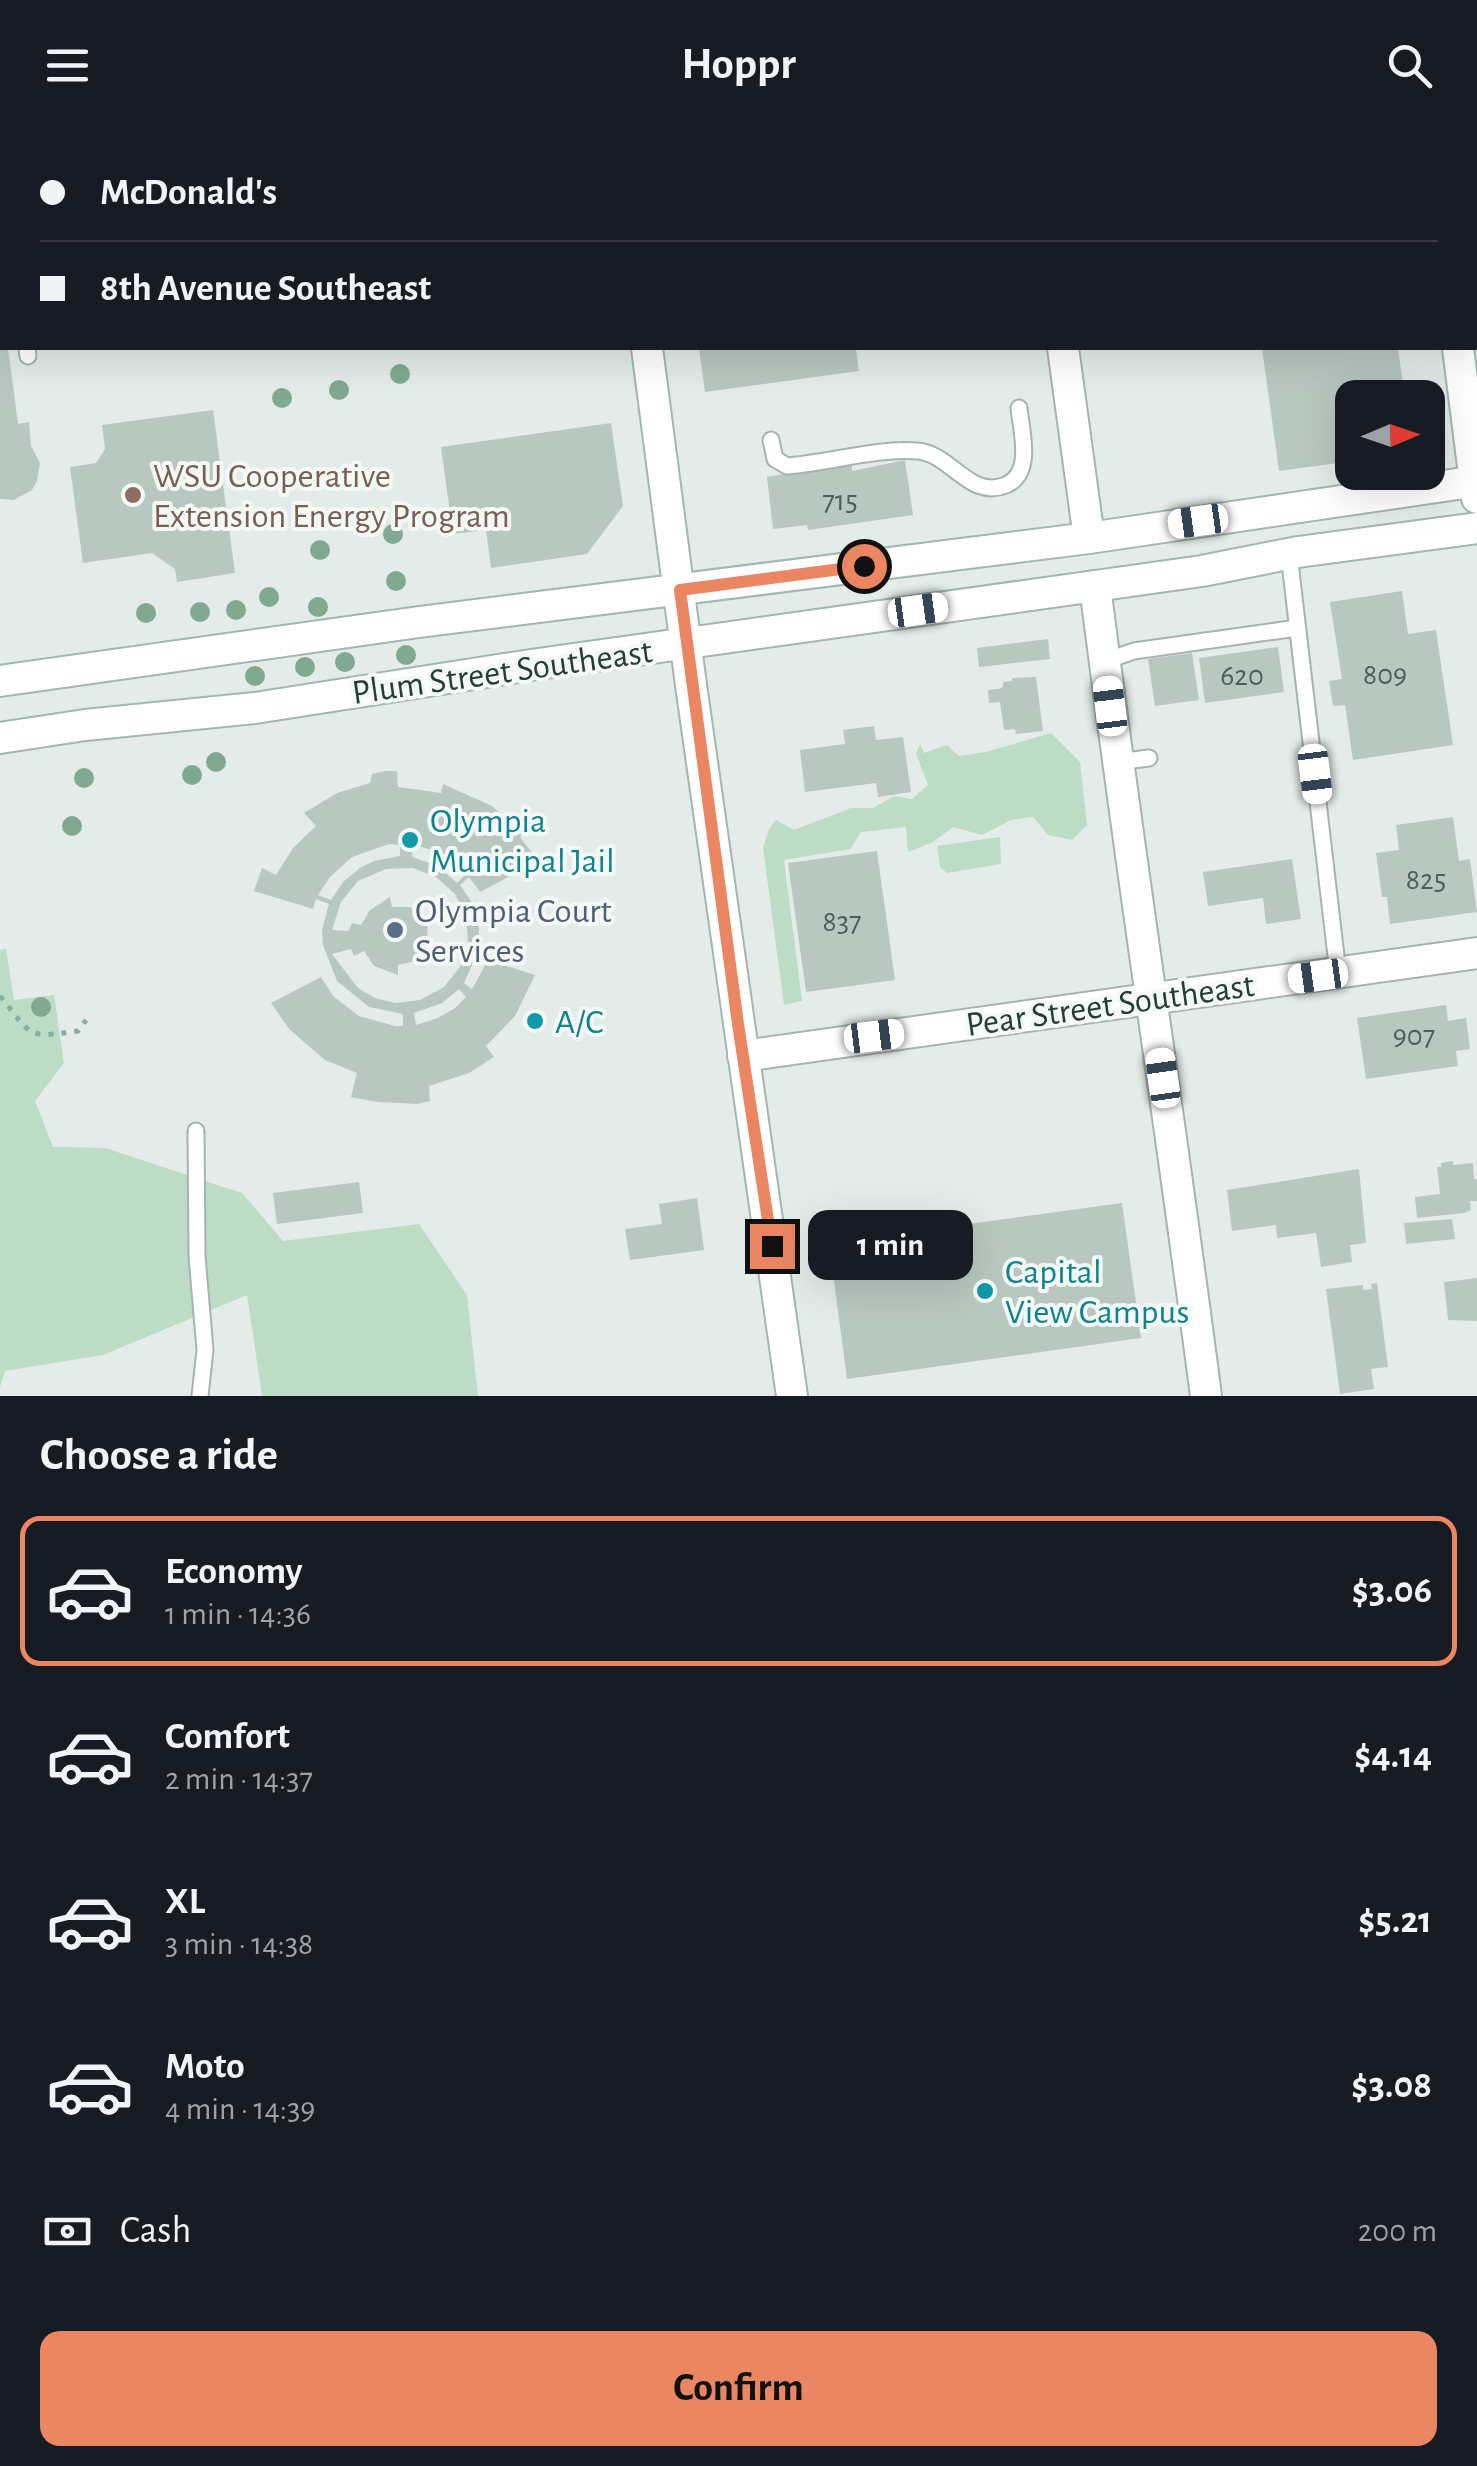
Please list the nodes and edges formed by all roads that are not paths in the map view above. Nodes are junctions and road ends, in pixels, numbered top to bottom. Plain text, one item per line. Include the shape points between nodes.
1 (647, 350) edge
2 (1063, 350) edge
3 (1458, 350) edge
4 (1019, 408) dead end
5 (771, 440) dead end
6 (1476, 488) edge
7 (1477, 528) edge
8 (1088, 538) junction
9 (1289, 554) junction
10 (1095, 586) junction
11 (680, 590) junction
12 (1298, 628) junction
13 (686, 643) junction
14 (1105, 662) junction
15 (0, 681) edge
16 (0, 738) edge
17 (1149, 758) dead end
18 (1117, 762) junction
19 (1477, 953) edge
20 (1338, 973) junction
21 (1152, 998) junction
22 (743, 1056) junction
23 (196, 1130) dead end
24 (200, 1396) edge
25 (792, 1396) edge
26 (1206, 1396) edge

1 - 11 main road
2 - 8 main road
3 - 6 main road
4 - 5 lane via 1020,470 1014,480 992,488 913,450 787,466 775,459
6 - 8 main road, Plum Street Southeast
7 - 9 main road, Plum Street Southeast
8 - 11 main road, Plum Street Southeast
9 - 10 main road, Plum Street Southeast
9 - 12 lane
10 - 13 main road, Plum Street Southeast
10 - 14 main road
11 - 13 main road
11 - 15 main road, Plum Street Southeast
12 - 14 lane via 1134,651
12 - 20 lane
13 - 16 main road, Plum Street Southeast via 255,708
13 - 22 main road
14 - 18 main road
17 - 18 lane
18 - 21 main road
19 - 20 main road, Pear Street Southeast
20 - 21 main road, Pear Street Southeast
21 - 22 main road, Pear Street Southeast
21 - 26 main road
22 - 25 main road
23 - 24 lane via 205,1350

